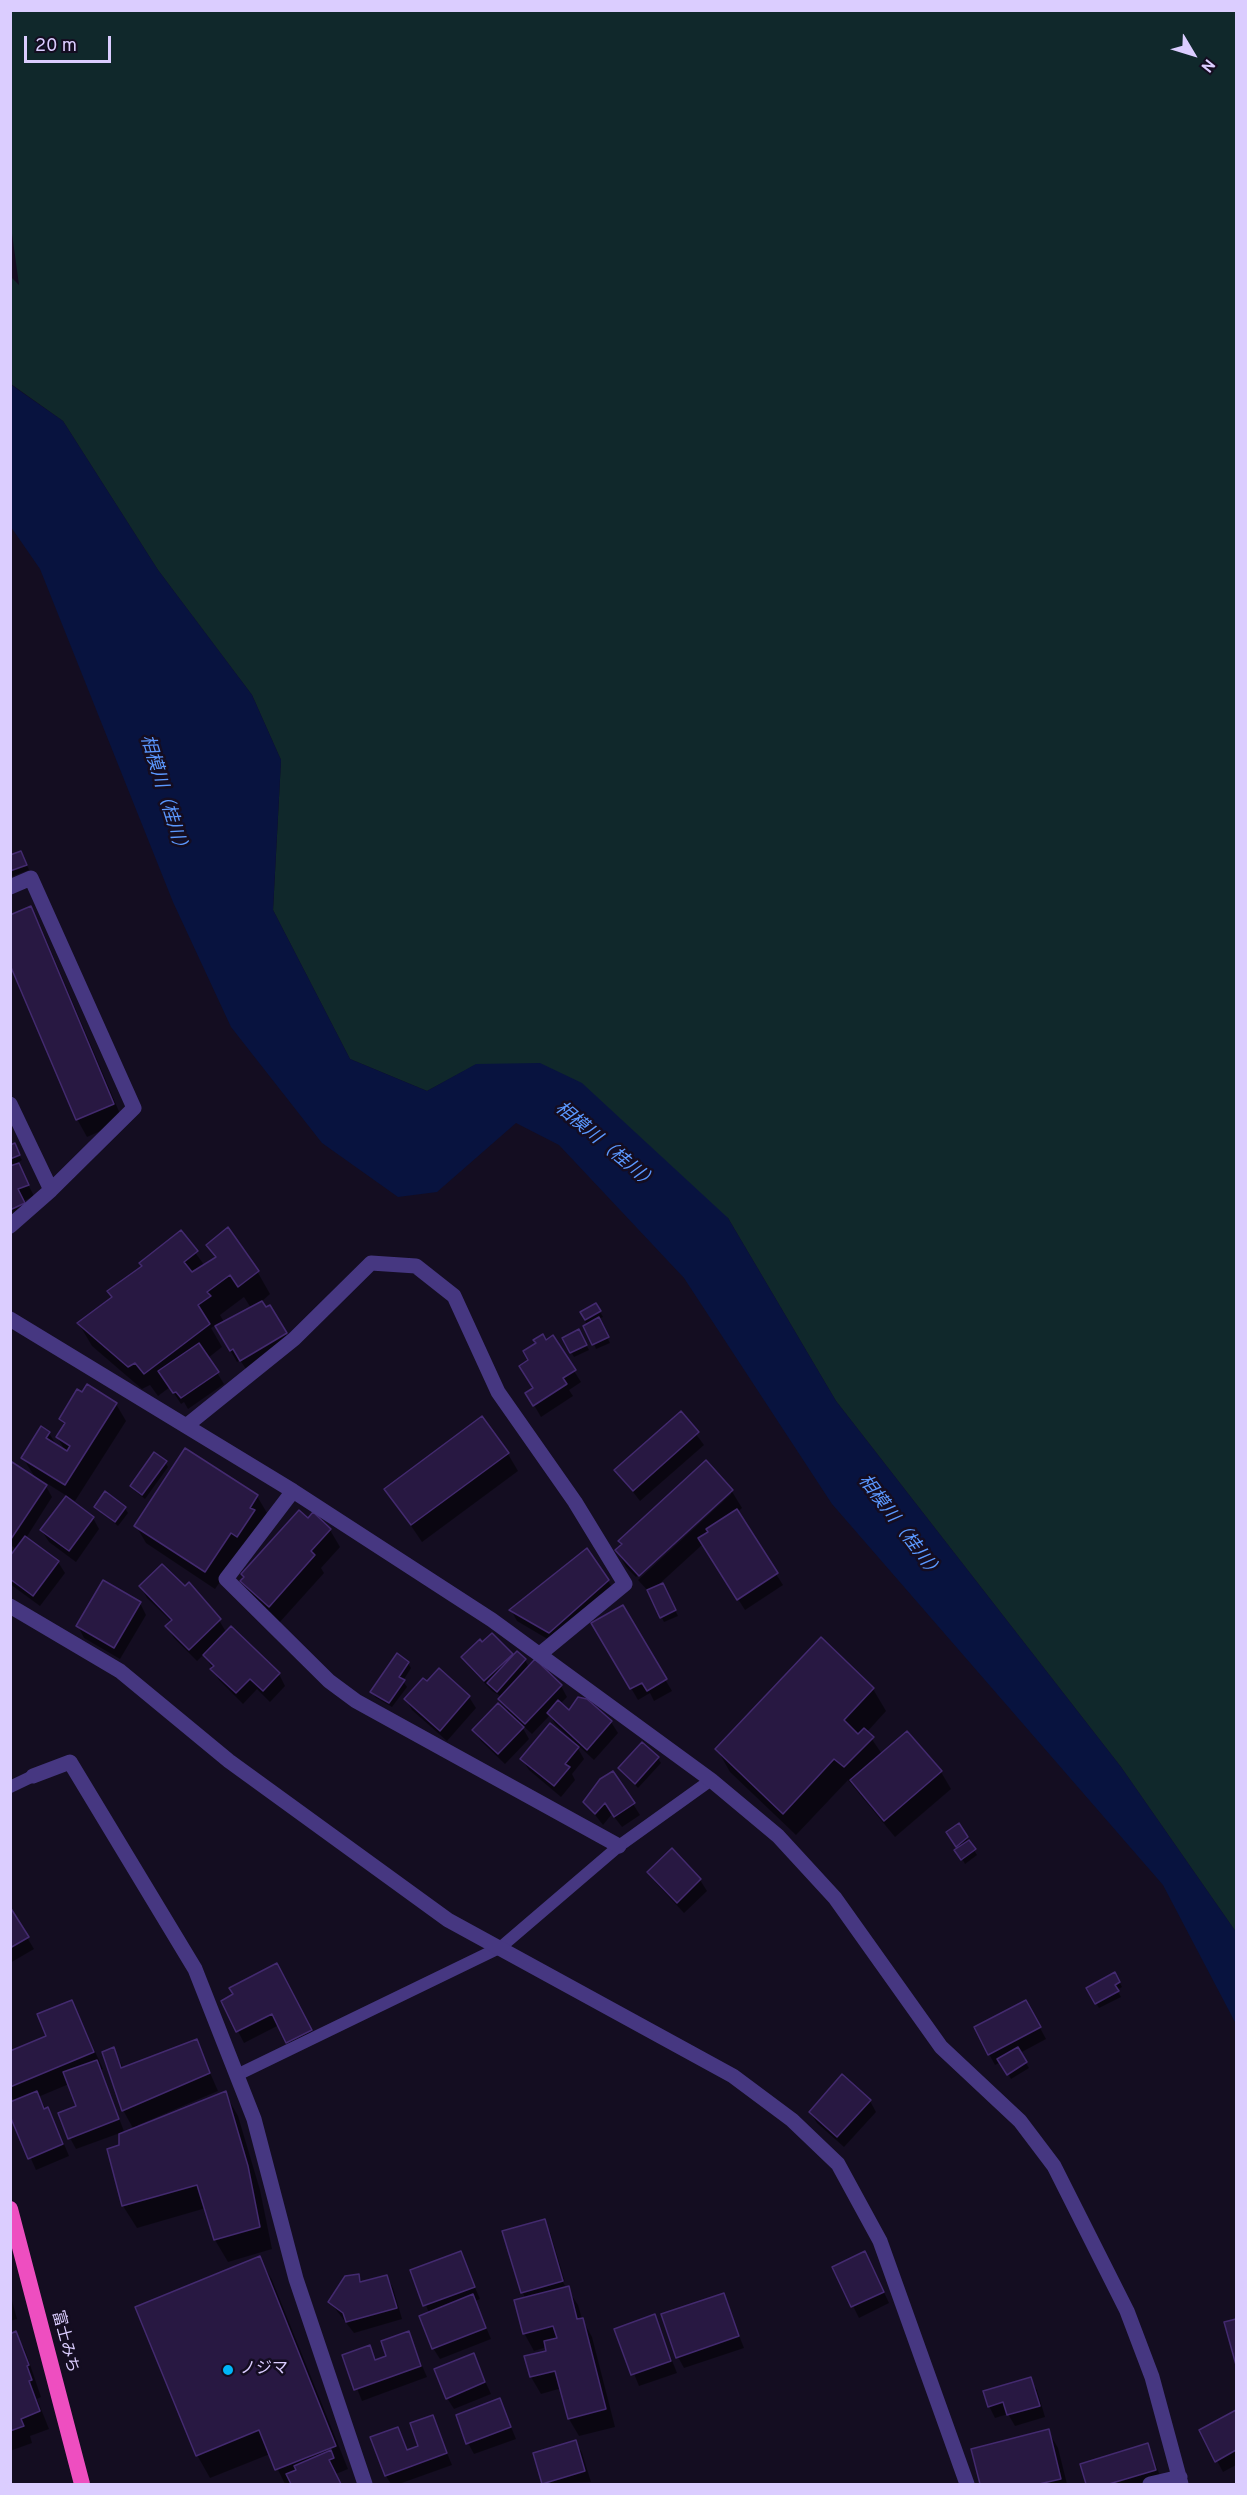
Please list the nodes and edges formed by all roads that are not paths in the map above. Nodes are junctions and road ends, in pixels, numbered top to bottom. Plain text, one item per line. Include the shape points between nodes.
1 (10, 887) edge
2 (10, 1104) edge
3 (51, 1190) junction
4 (10, 1226) edge
5 (10, 1319) edge
6 (186, 1426) junction
7 (293, 1491) junction
8 (10, 1606) edge
9 (540, 1654) junction
10 (33, 1776) joint
11 (711, 1780) junction
12 (10, 1787) edge
13 (620, 1846) junction
14 (501, 1947) junction
15 (237, 2075) junction
16 (10, 2209) edge
17 (1181, 2481) edge
18 (82, 2484) edge
19 (365, 2484) edge
20 (967, 2484) edge
21 (1150, 2484) edge

1 - 3 street via 31,878 134,1108
2 - 3 street
3 - 4 street
5 - 6 street
6 - 7 street
6 - 9 street via 294,1339 371,1263 416,1266 454,1296 498,1392 575,1502 625,1584
7 - 9 street
7 - 13 street via 226,1579 329,1682 356,1701
8 - 14 street via 120,1671 229,1761 368,1864 448,1920
9 - 11 street
10 - 12 lane
10 - 15 street via 70,1762 195,1969
11 - 13 lane
11 - 17 street via 778,1836 835,1898 941,2047 1020,2121 1054,2166 1127,2311 1152,2377
13 - 14 lane
14 - 15 lane
14 - 20 street via 733,2076 792,2120 838,2164 880,2241
15 - 19 street via 254,2119 296,2279
16 - 18 highway, 富士みち
17 - 21 street

